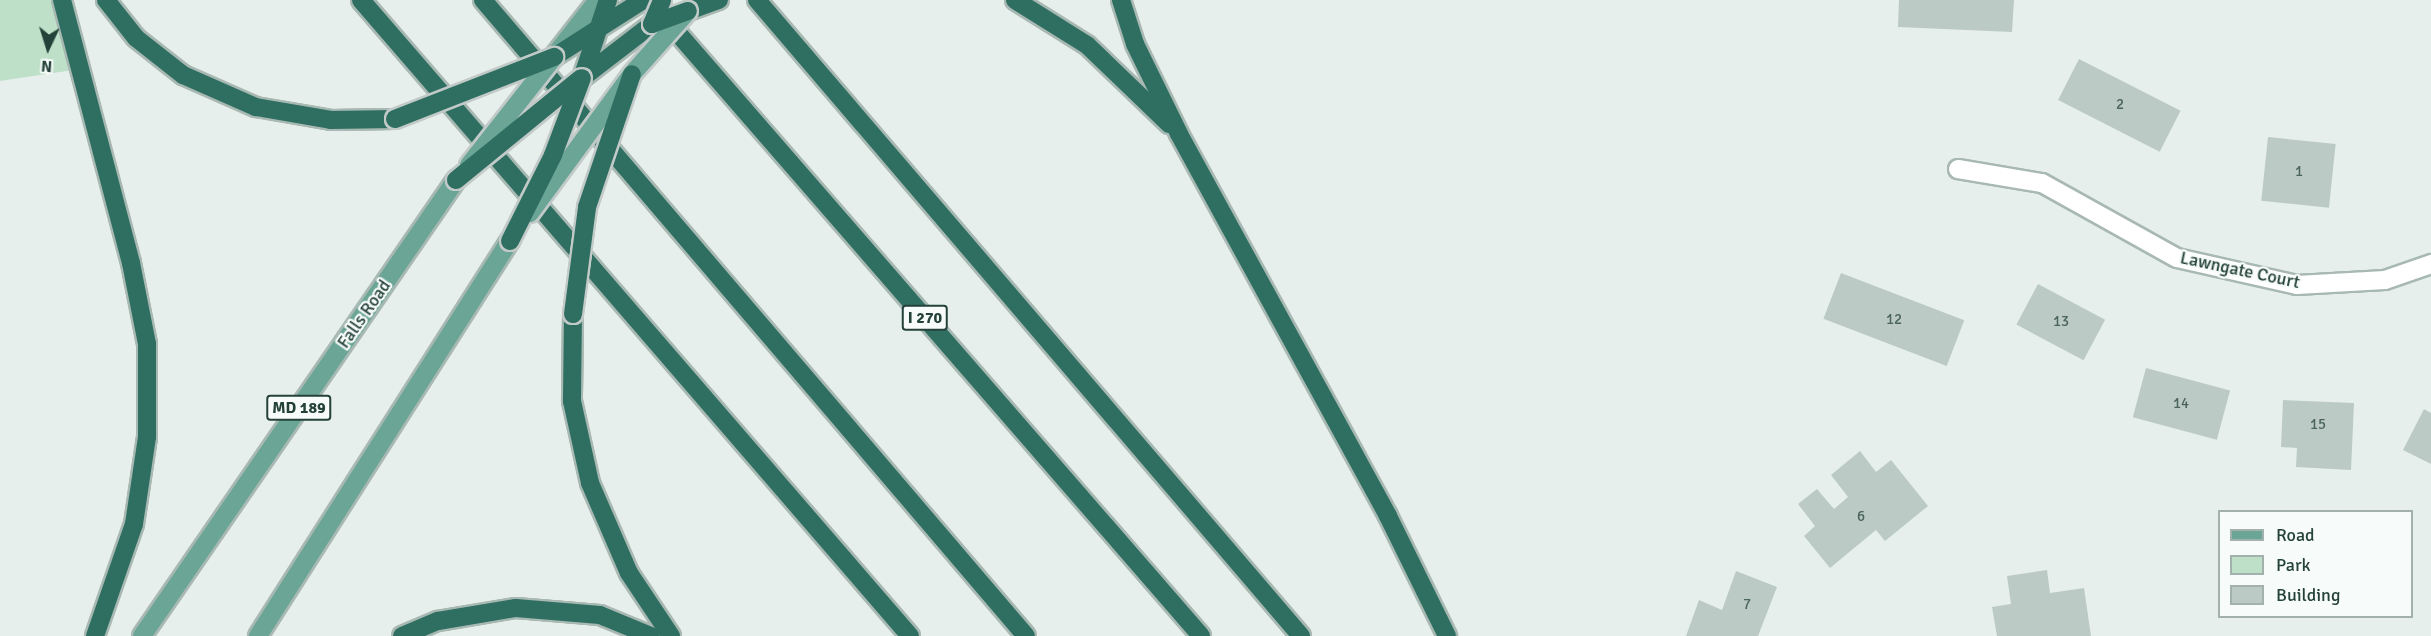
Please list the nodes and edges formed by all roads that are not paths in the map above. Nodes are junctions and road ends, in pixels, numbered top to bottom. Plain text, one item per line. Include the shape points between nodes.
1 (62, 0) edge
2 (106, 0) edge
3 (361, 0) edge
4 (483, 0) edge
5 (598, 0) edge
6 (608, 0) edge
7 (643, 0) edge
8 (649, 0) edge
9 (662, 0) edge
10 (719, 0) edge
11 (757, 0) edge
12 (1015, 0) edge
13 (1121, 0) edge
14 (693, 6) edge
15 (652, 24) junction
16 (597, 31) junction
17 (554, 57) junction
18 (632, 74) junction
19 (582, 78) junction
20 (1179, 134) junction
21 (1958, 169) dead end
22 (456, 180) junction
23 (510, 241) junction
24 (2431, 264) edge
25 (95, 636) edge
26 (142, 636) edge
27 (258, 636) edge
28 (402, 636) edge
29 (651, 636) edge
30 (671, 636) edge
31 (910, 636) edge
32 (1026, 636) edge
33 (1201, 636) edge
34 (1301, 636) edge
35 (1447, 636) edge

1 - 25 highway via 131,263 147,345 147,437 134,525
2 - 17 highway, bridge via 136,38 183,75 256,107 331,120 395,120
3 - 31 highway
4 - 32 highway
5 - 17 main road, Falls Road / MD 189
6 - 16 highway
7 - 16 highway
8 - 33 highway, I 270
9 - 15 highway, bridge
10 - 14 highway
11 - 34 highway
12 - 20 highway via 1087,45
13 - 20 highway via 1135,44
14 - 15 highway, bridge
14 - 18 main road, bridge
15 - 18 highway, bridge
15 - 19 highway
16 - 17 highway
16 - 19 highway
17 - 22 main road, Falls Road / MD 189, bridge
18 - 23 main road, bridge
18 - 30 highway, bridge via 587,207 573,314 572,401 590,483 629,573
19 - 22 highway, bridge
19 - 23 highway, bridge via 553,155
20 - 35 highway via 1388,516
21 - 24 street, Lawngate Court via 2042,183 2177,258 2296,285 2385,280
22 - 26 main road, Falls Road / MD 189
23 - 27 main road
28 - 29 highway via 438,621 516,608 600,615

